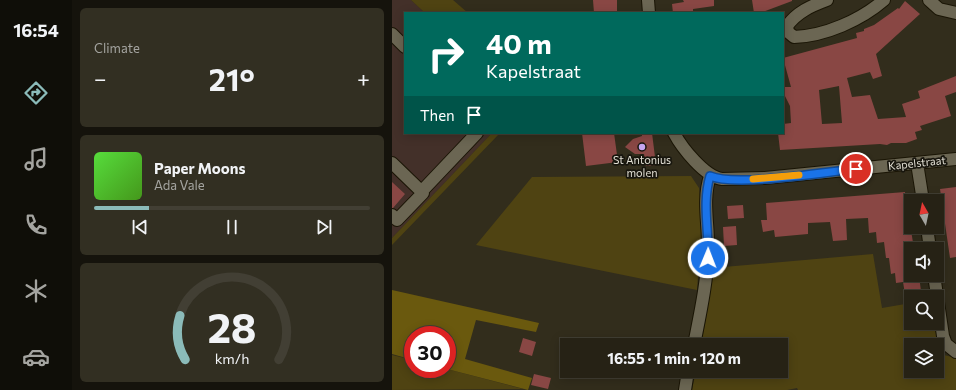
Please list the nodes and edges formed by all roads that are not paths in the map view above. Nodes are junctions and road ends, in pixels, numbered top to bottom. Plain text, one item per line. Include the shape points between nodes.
1 (648, 0) edge
2 (827, 0) edge
3 (884, 0) edge
4 (929, 0) edge
5 (648, 12) edge
6 (956, 13) edge
7 (392, 34) edge
8 (404, 46) edge
9 (476, 134) edge
10 (675, 134) edge
11 (956, 159) edge
12 (392, 163) edge
13 (917, 163) junction
14 (710, 176) junction
15 (421, 192) junction
16 (922, 194) edge
17 (392, 215) edge
18 (935, 282) edge
19 (695, 338) edge
20 (956, 352) edge
21 (687, 378) edge
22 (684, 390) edge

1 - 5 street
2 - 3 street via 803,10 792,19 787,26 788,32 794,37 829,30 876,7
4 - 6 street via 938,9
7 - 8 street
9 - 15 street
10 - 14 street
11 - 13 street, Kapelstraat
12 - 15 street
13 - 14 street, Kapelstraat via 752,179 722,179
13 - 16 street
14 - 19 street via 705,199 708,234 706,279
15 - 17 street via 423,193 397,220
18 - 20 street via 943,336 946,344
21 - 22 street

